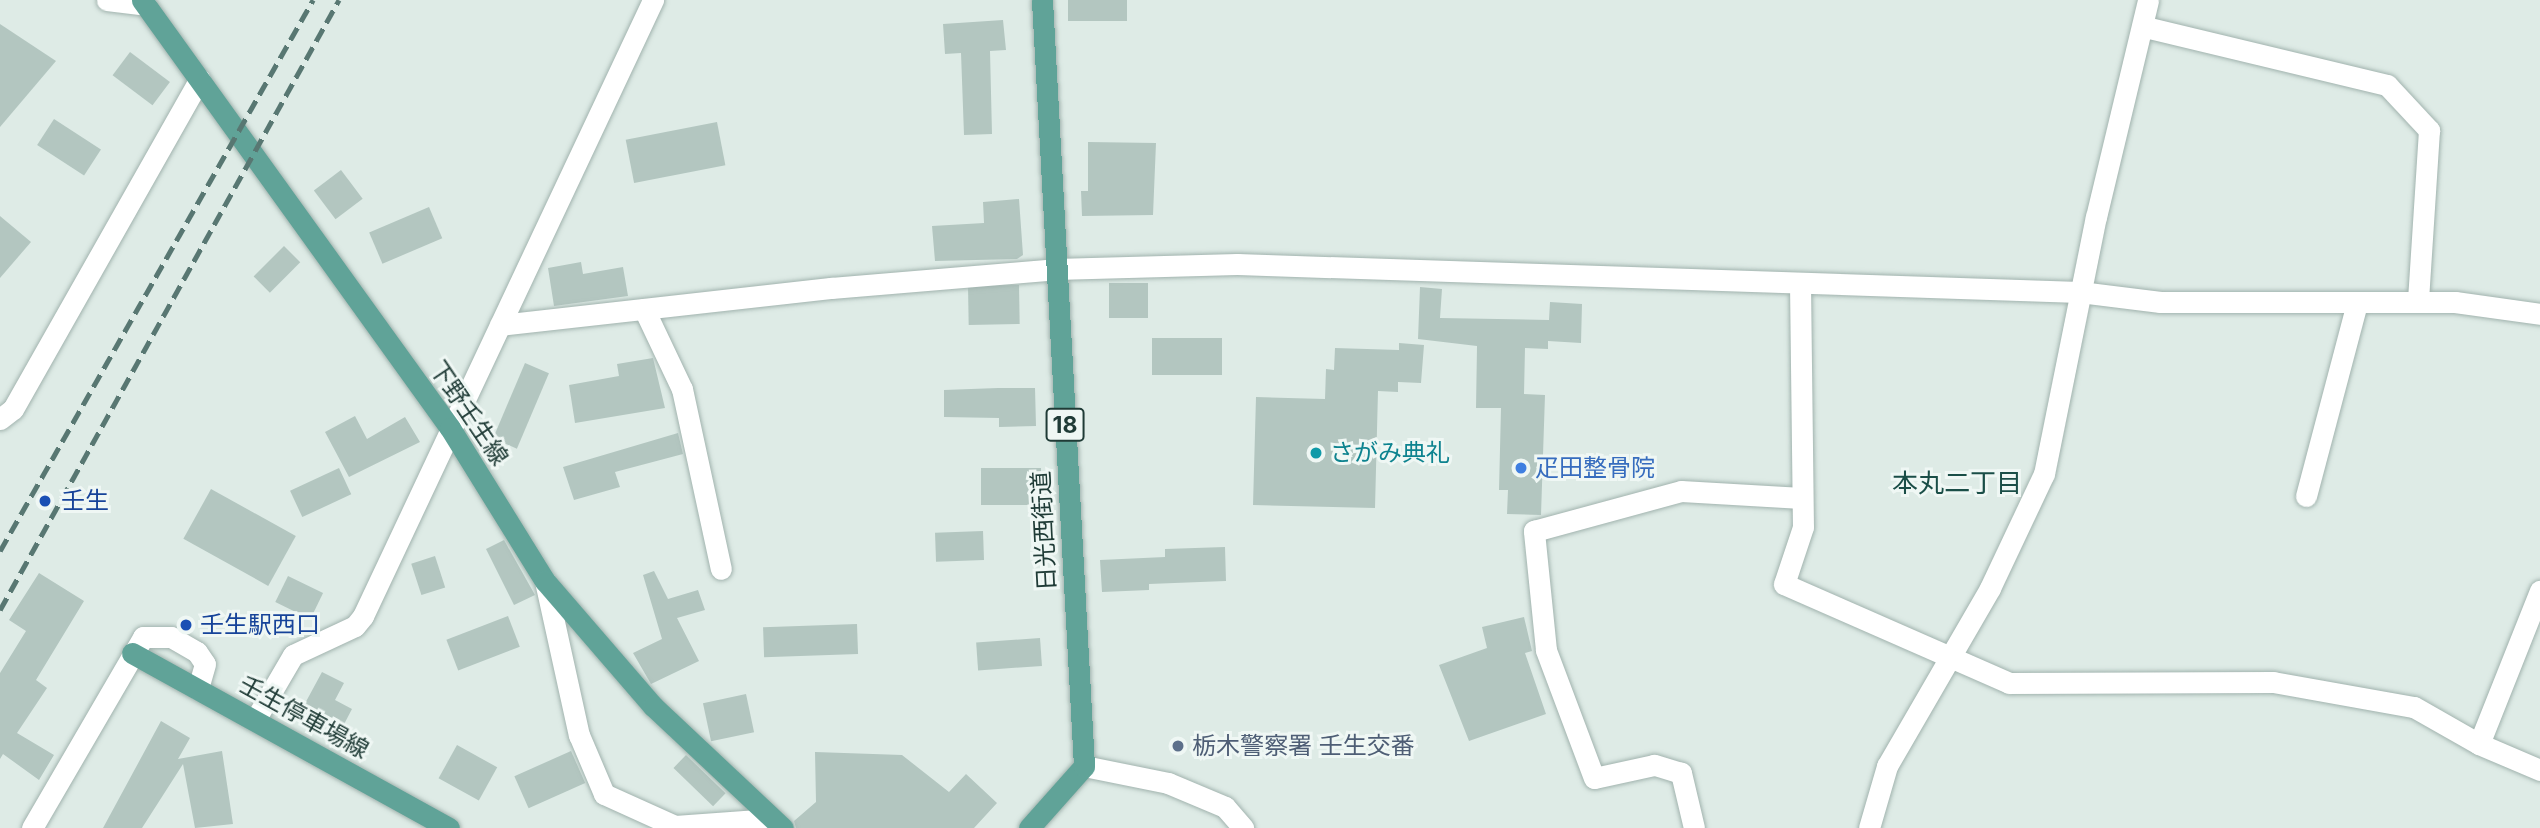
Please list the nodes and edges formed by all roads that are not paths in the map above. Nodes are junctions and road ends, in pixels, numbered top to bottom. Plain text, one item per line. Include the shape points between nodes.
1 (107, 0) edge
2 (653, 0) edge
3 (1042, 0) edge
4 (2148, 0) edge
5 (144, 2) edge
6 (2145, 27) junction
7 (200, 79) junction
8 (1055, 269) junction
9 (1800, 283) junction
10 (2080, 292) junction
11 (2418, 302) junction
12 (2357, 303) junction
13 (644, 309) junction
14 (2540, 314) edge
15 (500, 325) junction
16 (0, 419) edge
17 (450, 428) junction
18 (2306, 496) dead end
19 (1802, 498) junction
20 (721, 569) dead end
21 (545, 581) junction
22 (2540, 591) edge
23 (132, 653) junction
24 (1948, 656) junction
25 (198, 689) junction
26 (255, 720) junction
27 (2479, 744) junction
28 (1084, 766) junction
29 (2540, 770) edge
30 (777, 823) edge
31 (32, 828) edge
32 (449, 828) edge
33 (1029, 828) edge
34 (1243, 828) edge
35 (1694, 828) edge
36 (1869, 828) edge

1 - 5 street
2 - 15 street
3 - 8 main road, 日光西街道 / 18
4 - 6 street
5 - 7 main road, 下野壬生線
6 - 10 street via 2117,121
6 - 11 street via 2387,85 2430,130
7 - 16 street via 13,409
7 - 17 main road, 下野壬生線
8 - 9 street via 1327,266
8 - 13 street
8 - 28 main road, 日光西街道 / 18
9 - 10 street
9 - 19 street
10 - 12 street via 2160,302
10 - 24 street via 2044,474 1990,588
11 - 12 street
11 - 14 street
12 - 18 street
13 - 15 street
13 - 20 street via 682,388
15 - 17 street
17 - 21 main road, 下野壬生線
17 - 26 street via 363,616 355,626 293,655
19 - 24 street via 1803,527 1784,584
19 - 35 street via 1681,491 1534,531 1546,650 1594,778 1654,765 1681,773
21 - 30 main road, 下野壬生線 via 653,706
21 - 30 street via 579,735 604,794 675,826
22 - 27 street
23 - 25 main road, 壬生停車場線
23 - 25 street via 150,635 171,637 201,657 205,672
23 - 31 street
24 - 27 street via 2009,684 2273,682 2414,707
24 - 36 street via 1887,765
25 - 26 main road, 壬生停車場線
26 - 32 main road, 壬生停車場線
27 - 29 street
28 - 33 main road
28 - 34 street via 1168,783 1225,807

